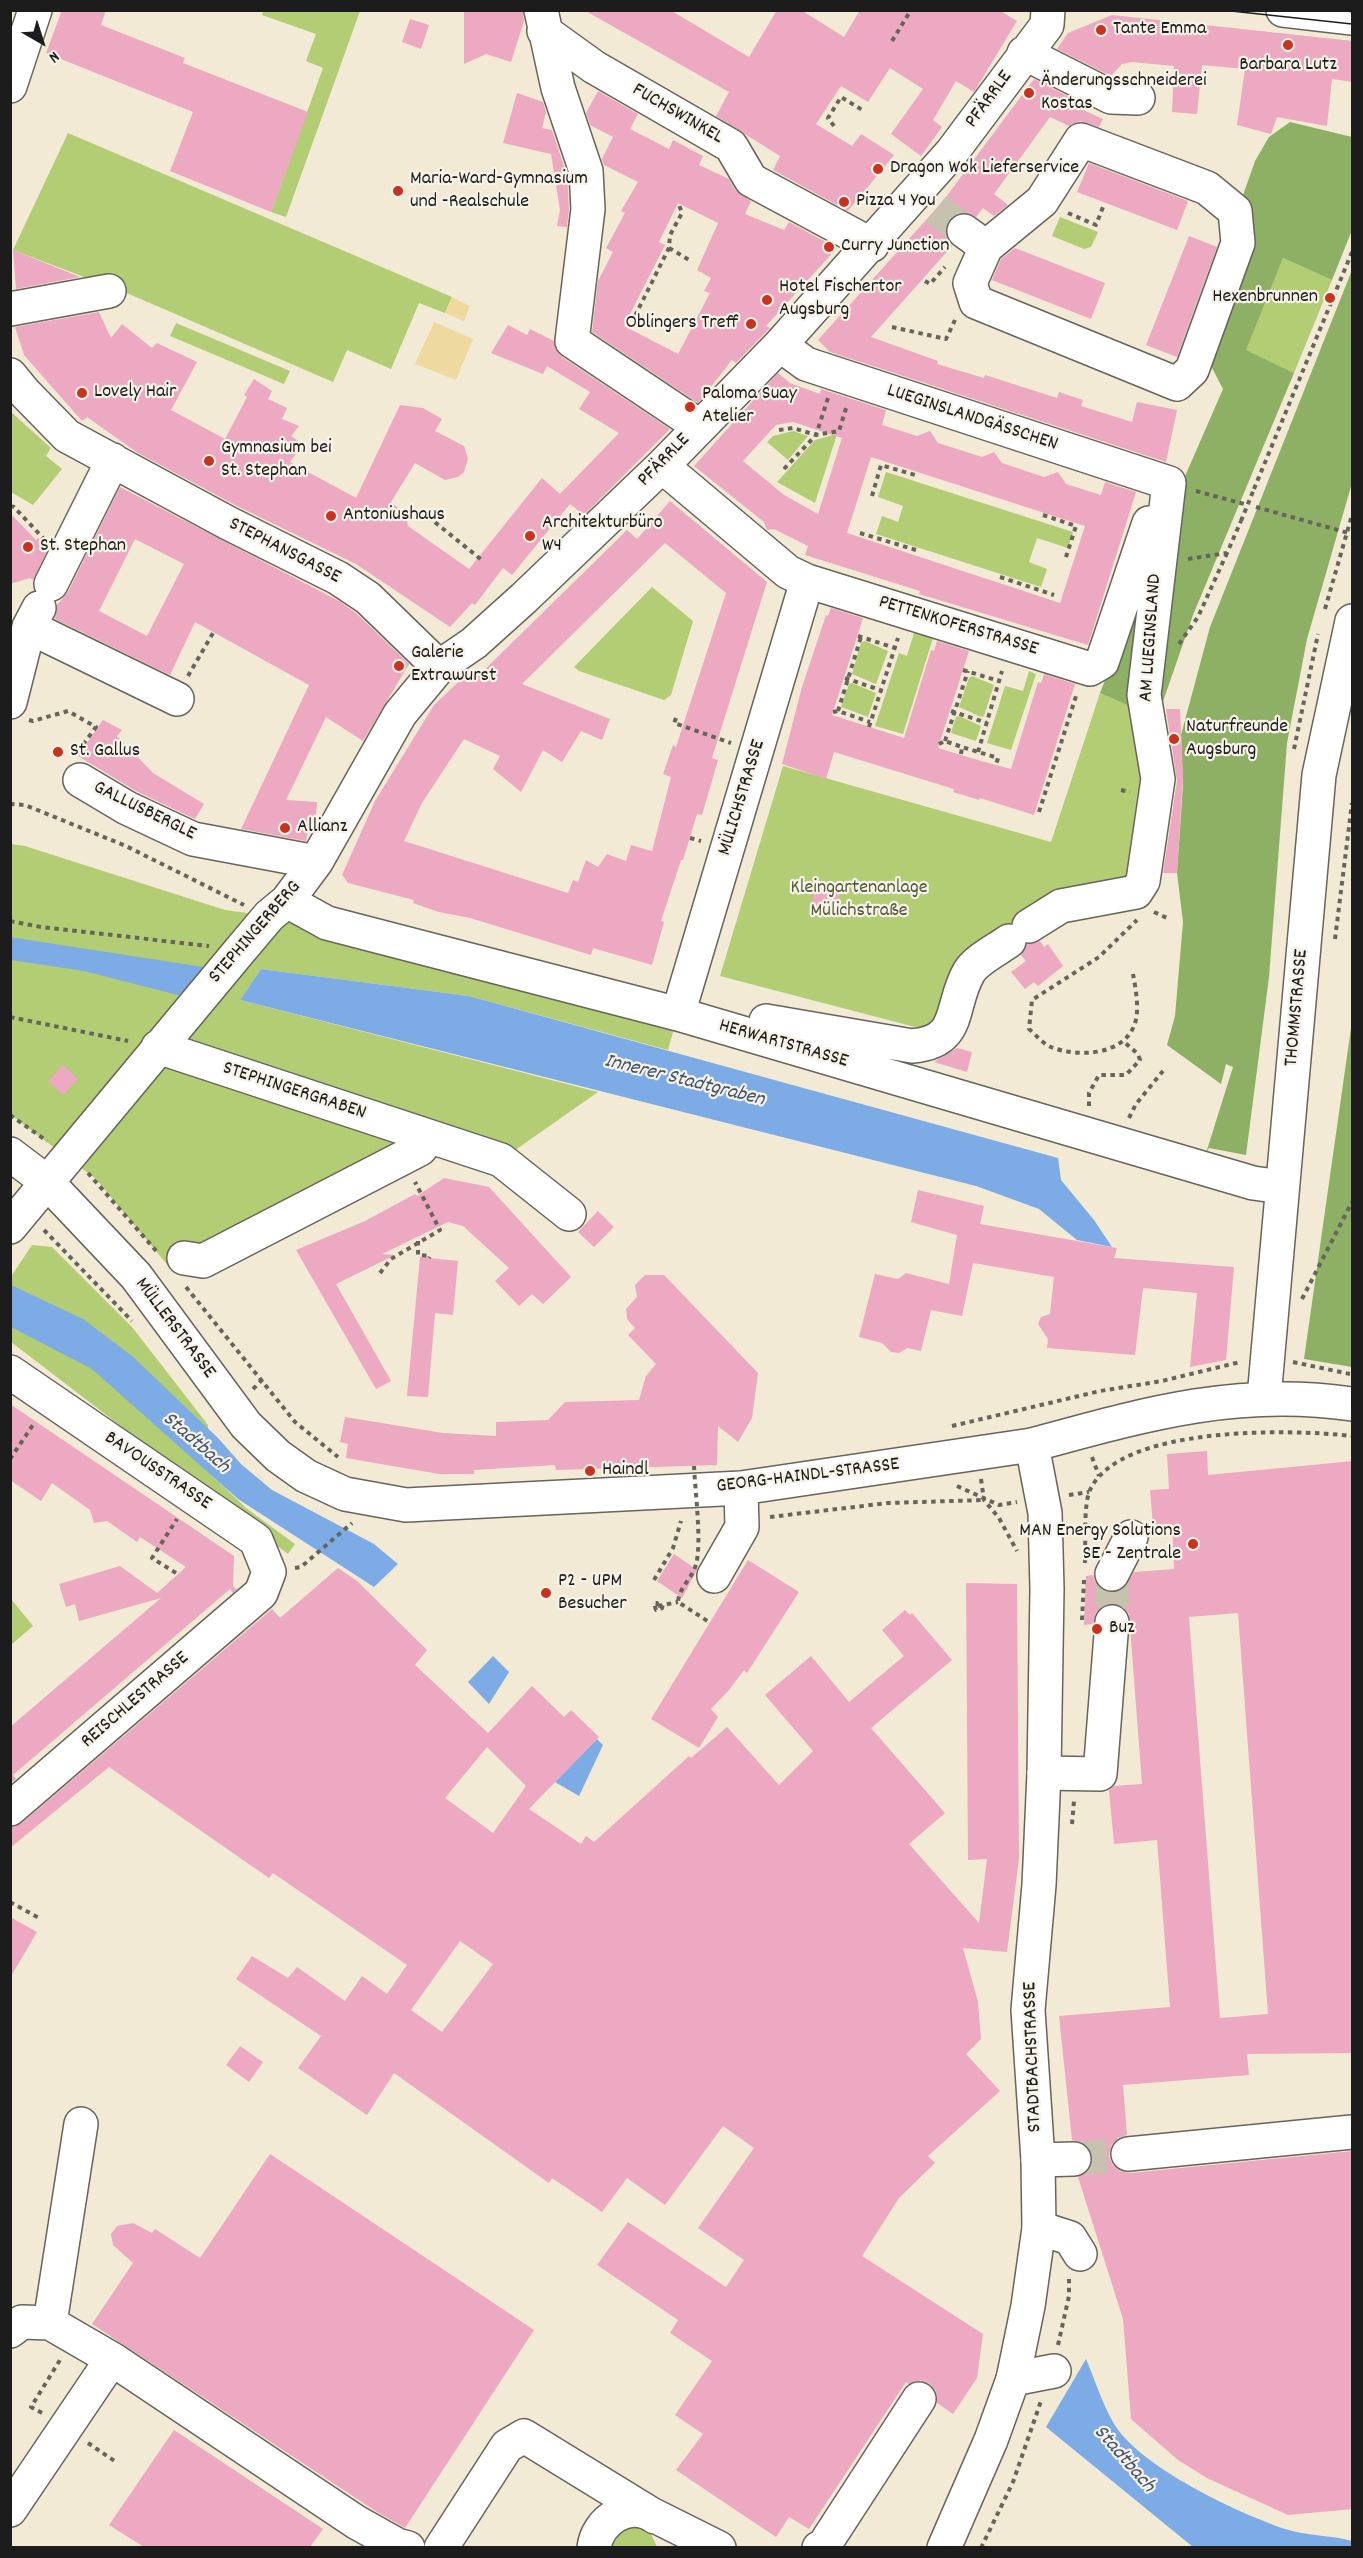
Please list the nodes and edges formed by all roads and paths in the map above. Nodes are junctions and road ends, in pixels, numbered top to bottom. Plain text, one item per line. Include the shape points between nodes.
1 (35, 10) edge
2 (911, 10) edge
3 (1048, 10) edge
4 (1283, 10) edge
5 (1353, 18) edge
6 (542, 21) edge
7 (892, 41) dead end
8 (1024, 54) junction
9 (10, 86) edge
10 (1138, 98) dead end
11 (864, 111) dead end
12 (834, 126) dead end
13 (1042, 201) junction
14 (679, 205) dead end
15 (1103, 207) dead end
16 (872, 245) junction
17 (669, 248) junction
18 (1353, 252) edge
19 (691, 261) dead end
20 (970, 283) junction
21 (109, 291) dead end
22 (10, 309) edge
23 (635, 316) dead end
24 (892, 327) dead end
25 (780, 345) junction
26 (10, 375) edge
27 (830, 392) dead end
28 (849, 398) dead end
29 (699, 426) junction
30 (779, 430) dead end
31 (816, 435) junction
32 (112, 460) junction
33 (662, 466) junction
34 (784, 469) dead end
35 (915, 475) dead end
36 (1166, 482) junction
37 (872, 496) dead end
38 (1244, 504) dead end
39 (10, 506) edge
40 (1256, 507) dead end
41 (422, 511) dead end
42 (1042, 515) dead end
43 (29, 522) dead end
44 (860, 533) dead end
45 (1353, 534) edge
46 (916, 550) dead end
47 (1227, 553) junction
48 (1065, 560) dead end
49 (483, 561) dead end
50 (1158, 564) junction
51 (1000, 578) dead end
52 (807, 582) junction
53 (1054, 596) dead end
54 (906, 612) junction
55 (1353, 621) edge
56 (29, 627) junction
57 (213, 633) dead end
58 (1010, 644) junction
59 (1178, 646) dead end
60 (895, 648) junction
61 (440, 667) junction
62 (1085, 668) junction
63 (846, 678) junction
64 (999, 681) junction
65 (181, 690) joint
66 (880, 690) junction
67 (16, 710) edge
68 (952, 711) junction
69 (676, 718) dead end
70 (987, 723) junction
71 (96, 727) dead end
72 (945, 741) junction
73 (939, 744) dead end
74 (962, 747) junction
75 (757, 751) junction
76 (978, 752) junction
77 (961, 754) dead end
78 (996, 765) dead end
79 (80, 780) dead end
80 (10, 804) edge
81 (1039, 812) dead end
82 (316, 862) junction
83 (278, 908) junction
84 (1148, 909) dead end
85 (1143, 914) dead end
86 (1167, 918) dead end
87 (10, 921) edge
88 (237, 954) junction
89 (1133, 974) dead end
90 (681, 1014) junction
91 (10, 1017) edge
92 (1124, 1041) junction
93 (158, 1047) junction
94 (1162, 1071) dead end
95 (1089, 1093) dead end
96 (10, 1115) edge
97 (1126, 1123) dead end
98 (430, 1137) junction
99 (10, 1154) edge
100 (69, 1156) junction
101 (403, 1158) junction
102 (47, 1182) junction
103 (1282, 1188) junction
104 (1353, 1202) edge
105 (569, 1214) dead end
106 (16, 1219) edge
107 (418, 1241) junction
108 (429, 1258) dead end
109 (177, 1267) junction
110 (380, 1273) dead end
111 (1298, 1308) dead end
112 (137, 1326) dead end
113 (1242, 1362) dead end
114 (10, 1372) edge
115 (1264, 1398) junction
116 (51, 1399) junction
117 (1353, 1404) edge
118 (949, 1427) dead end
119 (1353, 1436) edge
120 (1032, 1445) junction
121 (10, 1459) edge
122 (345, 1461) dead end
123 (704, 1468) dead end
124 (959, 1486) dead end
125 (193, 1497) junction
126 (984, 1500) junction
127 (741, 1504) junction
128 (999, 1505) dead end
129 (349, 1510) joint
130 (1087, 1515) dead end
131 (671, 1521) dead end
132 (681, 1521) junction
133 (348, 1527) dead end
134 (1131, 1537) dead end
135 (1011, 1538) dead end
136 (317, 1554) dead end
137 (176, 1573) dead end
138 (1112, 1574) tunnel mouth
139 (714, 1576) dead end
140 (654, 1580) dead end
141 (261, 1593) joint
142 (678, 1602) junction
143 (663, 1603) dead end
144 (709, 1622) dead end
145 (1112, 1623) tunnel mouth
146 (1044, 1773) junction
147 (10, 1809) edge
148 (10, 1902) edge
149 (41, 1919) dead end
150 (81, 2124) dead end
151 (1353, 2132) edge
152 (1128, 2154) tunnel mouth
153 (1074, 2159) tunnel mouth
154 (1038, 2160) junction
155 (1039, 2228) junction
156 (1080, 2254) dead end
157 (62, 2329) junction
158 (10, 2331) edge
159 (112, 2359) junction
160 (1054, 2371) dead end
161 (1013, 2379) junction
162 (919, 2399) dead end
163 (66, 2428) junction
164 (116, 2462) dead end
165 (10, 2510) edge
166 (651, 2514) junction
167 (408, 2547) edge
168 (441, 2547) edge
169 (594, 2547) edge
170 (674, 2547) edge
171 (719, 2547) edge
172 (819, 2547) edge
173 (944, 2547) edge

1 - 9 street
2 - 7 path
3 - 8 street, PFÄRRLE via 1047,25
4 - 5 street
6 - 16 street, FUCHSWINKEL via 594,67 731,146 751,180
6 - 29 street via 558,88 586,171 588,209 572,341
8 - 10 street via 1111,97
8 - 16 street, PFÄRRLE via 952,152 927,201
11 - 12 path via 841,97 828,118
13 - 15 path via 1096,225
13 - 20 street via 975,239
13 - 20 street via 1081,140 1208,188 1235,211 1238,243 1192,370 1177,384 976,302
14 - 17 path via 681,213 670,235
16 - 25 street, PFÄRRLE
17 - 19 path
17 - 23 path
18 - 47 path, bridge
20 - 24 path via 946,339
21 - 22 street
25 - 29 street, PFÄRRLE
25 - 36 street, LUEGINSLANDGÄSSCHEN via 806,364
26 - 32 street, STEPHANSGASSE via 67,436
27 - 31 path
28 - 31 path via 839,431
29 - 33 street, PFÄRRLE
30 - 31 path via 793,428
31 - 34 path
32 - 56 street
32 - 61 street, STEPHANSGASSE via 242,519 338,578 368,598
33 - 52 street, PETTENKOFERSTRASSE via 788,572
33 - 61 street, PFÄRRLE via 474,643
35 - 37 path via 882,465
36 - 38 path
36 - 50 street, AM LUEGINSLAND
36 - 62 street via 1102,662
39 - 43 path
40 - 45 path
41 - 49 path
42 - 48 path via 1076,526
44 - 46 path
47 - 50 path
47 - 59 path via 1198,617
50 - 90 street, AM LUEGINSLAND via 1144,695 1158,779 1143,881 1136,892 1061,906 1019,933 969,972 943,1036 930,1044 912,1046 712,1012
51 - 53 path
52 - 54 street, PETTENKOFERSTRASSE
52 - 75 street, MÜLICHSTRASSE
54 - 58 street, PETTENKOFERSTRASSE
54 - 60 path
55 - 103 street, THOMMSTRASSE via 1319,775
56 - 65 street
56 - 67 street
57 - 65 path
58 - 62 street, PETTENKOFERSTRASSE
58 - 64 path
60 - 63 path via 859,636
60 - 66 path
61 - 82 street, STEPHINGERBERG via 400,714
62 - 81 path
63 - 66 path
63 - 66 path via 835,711 870,724
64 - 68 path via 966,670
64 - 70 path
67 - 71 path via 33,721 68,711
68 - 70 path
68 - 72 path
69 - 75 path via 674,723
70 - 76 path
72 - 73 path
72 - 74 path
74 - 76 path
74 - 77 path
75 - 90 street, MÜLICHSTRASSE
76 - 78 path via 998,758
79 - 82 street, GALLUSBERGLE via 127,808 193,839
80 - 83 path via 25,805 126,846 197,884
82 - 83 street, STEPHINGERBERG
83 - 88 street, STEPHINGERBERG
83 - 90 street, HERWARTSTRASSE
84 - 86 path
85 - 92 path via 1099,957 1032,1000 1029,1029 1049,1047 1075,1052 1110,1050
87 - 88 path via 207,945
88 - 93 street, STEPHINGERBERG
89 - 92 path via 1135,1020
90 - 103 street, HERWARTSTRASSE via 1062,1128
91 - 93 path
92 - 95 path via 1140,1060 1126,1075 1099,1075
93 - 98 street, STEPHINGERGRABEN
93 - 100 street, STEPHINGERBERG
94 - 97 path
96 - 100 path
98 - 101 street via 420,1149
98 - 105 street, STEPHINGERGRABEN via 501,1160
99 - 102 street, MÜLLERSTRASSE
100 - 102 street, STEPHINGERBERG
100 - 109 path via 96,1179
101 - 107 path via 440,1230
101 - 109 street via 203,1261
102 - 106 street, STEPHINGERBERG
102 - 129 street, MÜLLERSTRASSE via 136,1276 246,1425 278,1456
103 - 115 street, THOMMSTRASSE
104 - 111 path
106 - 112 path via 43,1228
107 - 108 path via 418,1256
107 - 110 path via 391,1259
109 - 122 path via 295,1422
113 - 118 path
114 - 116 street, BAVOUSSTRASSE
115 - 117 street, GEORG-HAINDL-STRASSE
115 - 120 street, GEORG-HAINDL-STRASSE via 1200,1403 1149,1413
116 - 121 path
116 - 125 street, BAVOUSSTRASSE
119 - 130 path via 1305,1431 1216,1436 1148,1447 1116,1462 1099,1476 1089,1492
120 - 127 street, GEORG-HAINDL-STRASSE
120 - 146 street, STADTBACHSTRASSE via 1045,1513
123 - 142 path, bridge via 693,1468 696,1566
124 - 126 path
125 - 137 path via 152,1558
125 - 141 street, BAVOUSSTRASSE via 256,1540 269,1572
126 - 127 path
126 - 128 path
126 - 135 path
127 - 129 street, GEORG-HAINDL-STRASSE via 406,1505
127 - 132 path
127 - 139 street via 742,1527
131 - 132 path
132 - 140 path via 673,1548
133 - 136 path
134 - 138 street
141 - 147 street, REISCHLESTRASSE
142 - 143 path, bridge via 658,1606 654,1603 656,1610 662,1608
142 - 144 path, bridge
145 - 146 street via 1100,1774
146 - 154 street, STADTBACHSTRASSE via 1028,2010
148 - 149 path
150 - 157 street
151 - 152 street
153 - 154 street
154 - 155 street, STADTBACHSTRASSE
155 - 156 street via 1070,2238
155 - 161 street, STADTBACHSTRASSE
157 - 158 street via 22,2322
157 - 159 street
157 - 163 path via 31,2407
159 - 163 street
159 - 167 street via 356,2522
160 - 161 street
161 - 173 street, STADTBACHSTRASSE
162 - 172 street via 823,2547
163 - 164 path
163 - 165 street
166 - 168 street via 524,2436 507,2446
166 - 169 street via 637,2510 611,2517 601,2527
166 - 170 street via 662,2521
166 - 171 street

